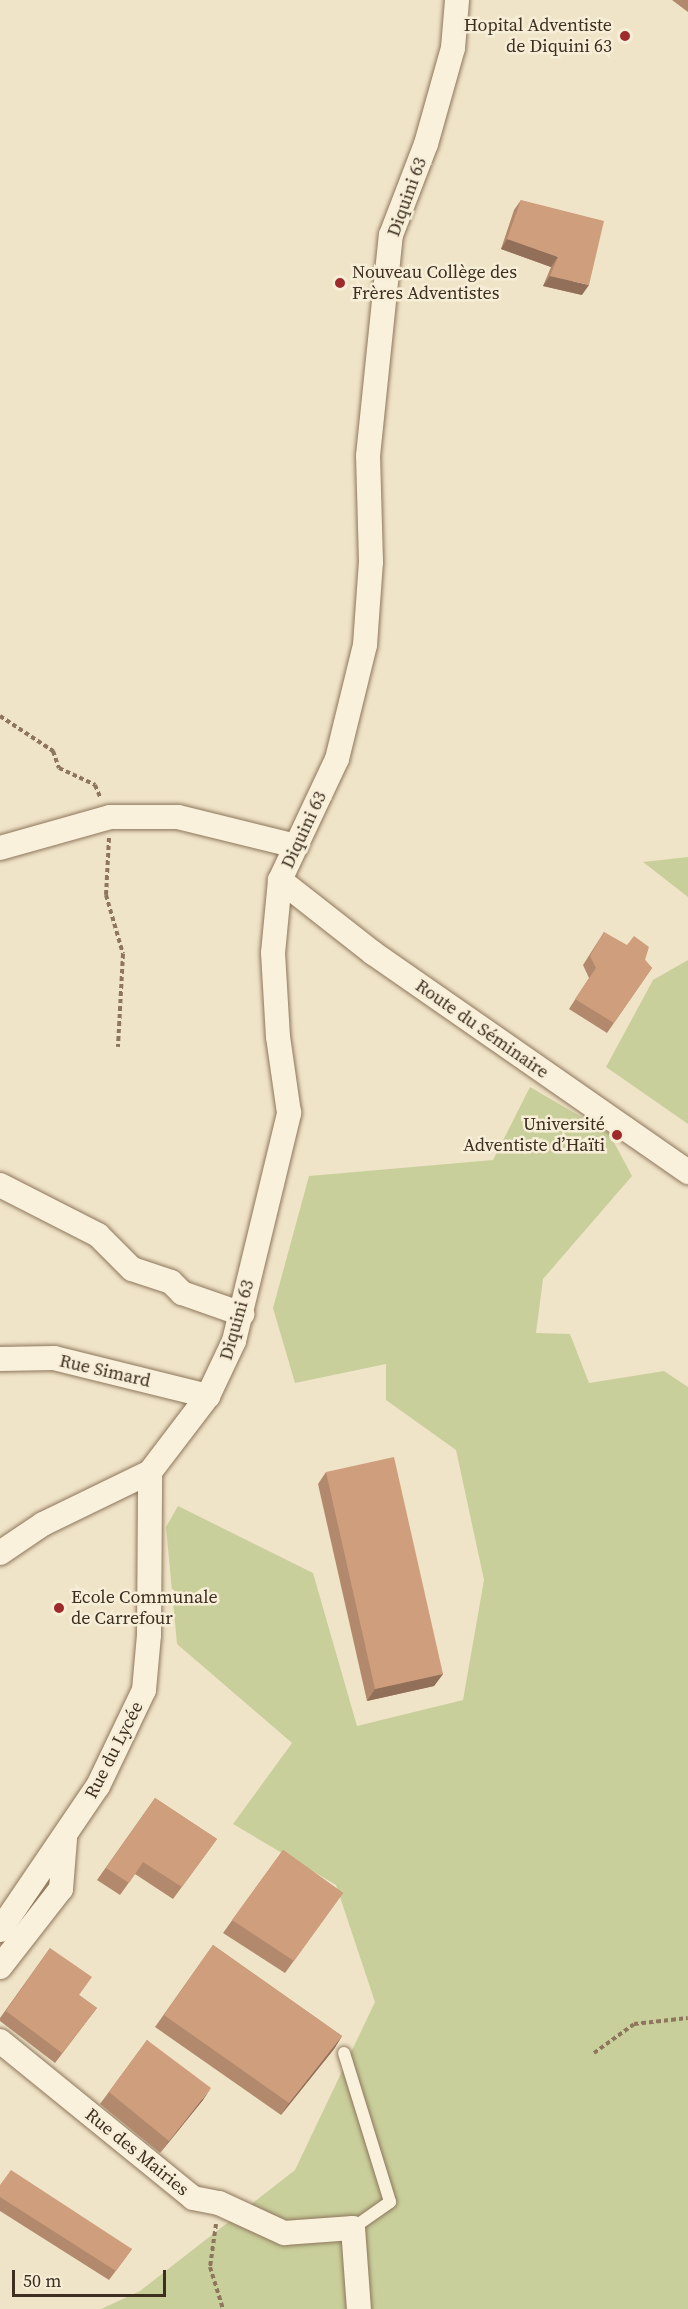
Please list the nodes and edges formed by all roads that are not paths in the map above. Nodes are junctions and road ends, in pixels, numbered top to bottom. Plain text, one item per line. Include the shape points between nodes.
1 (457, 0) edge
2 (296, 846) junction
3 (0, 848) edge
4 (280, 880) junction
5 (688, 1172) edge
6 (0, 1185) edge
7 (242, 1314) junction
8 (0, 1359) edge
9 (208, 1396) junction
10 (150, 1472) junction
11 (0, 1552) edge
12 (65, 1836) junction
13 (0, 1930) edge
14 (0, 1967) edge
15 (0, 2041) edge
16 (344, 2053) edge
17 (353, 2228) junction
18 (359, 2309) edge

1 - 2 street, Diquini 63 via 450,58 426,144 391,235 368,456 371,562 365,645 337,759
2 - 3 street via 178,817 110,818
2 - 4 street, Diquini 63
4 - 5 street, Route du Séminaire via 373,953
4 - 7 street, Diquini 63 via 273,953 278,1037 289,1113
6 - 7 street via 99,1235 132,1269 171,1282 182,1293
7 - 9 street, Diquini 63 via 225,1366
8 - 9 street, Rue Simard via 54,1358
9 - 10 street, Diquini 63
10 - 11 street, Diquini 63 via 43,1524
10 - 12 street, Rue du Lycée via 149,1635 144,1690 98,1786
12 - 13 street, Rue du Lycée
12 - 14 street via 61,1889
15 - 17 street, Rue des Mairies via 193,2198 219,2203 284,2233
16 - 17 lane via 390,2202
17 - 18 street

